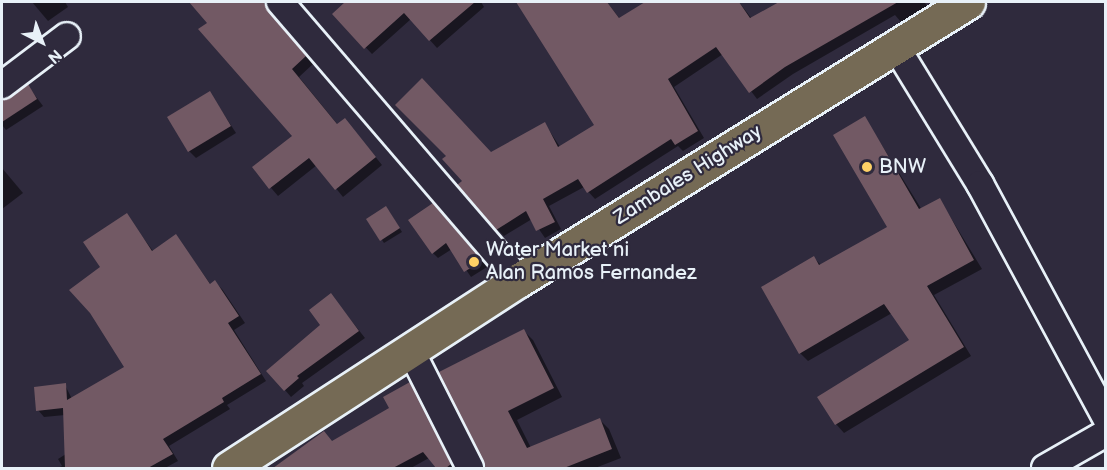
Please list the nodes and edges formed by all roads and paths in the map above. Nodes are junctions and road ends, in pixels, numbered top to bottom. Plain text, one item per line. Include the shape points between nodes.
1 (968, 2) edge
2 (287, 4) edge
3 (67, 36) dead end
4 (896, 47) junction
5 (2, 85) edge
6 (519, 280) junction
7 (411, 351) junction
8 (1106, 418) edge
9 (1106, 433) edge
10 (229, 468) edge
11 (470, 468) edge
12 (1045, 468) edge

1 - 4 main road, Zambales Highway
2 - 6 street
3 - 5 street
4 - 6 main road, Zambales Highway
4 - 8 street via 980,184
6 - 7 main road, Zambales Highway
7 - 10 main road, Zambales Highway
7 - 11 street
9 - 12 street

